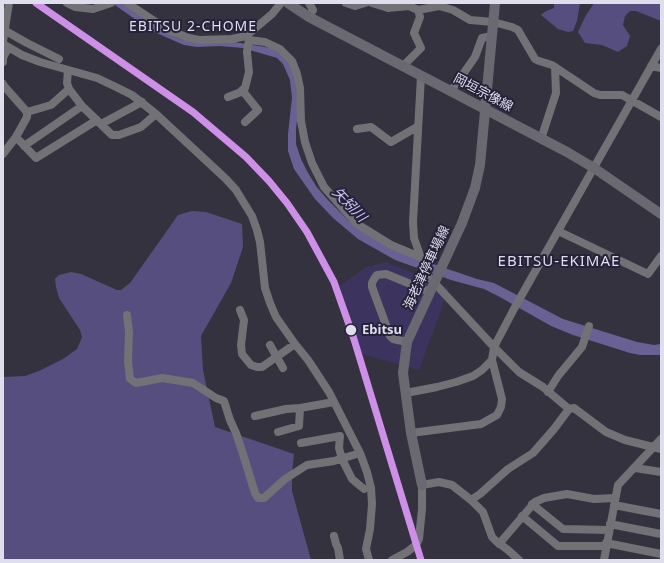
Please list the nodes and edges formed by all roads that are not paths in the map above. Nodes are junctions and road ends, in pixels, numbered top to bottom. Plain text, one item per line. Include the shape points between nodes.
1 (8, 3) edge
2 (67, 3) edge
3 (111, 3) edge
4 (127, 3) edge
5 (281, 3) edge
6 (288, 3) edge
7 (309, 3) edge
8 (346, 3) edge
9 (365, 3) edge
10 (372, 3) edge
11 (495, 3) edge
12 (86, 6) edge
13 (3, 8) edge
14 (418, 10) junction
15 (309, 17) junction
16 (493, 22) junction
17 (4, 30) junction
18 (492, 36) junction
19 (247, 38) junction
20 (3, 41) edge
21 (27, 43) junction
22 (6, 46) edge
23 (661, 49) edge
24 (22, 55) junction
25 (59, 59) dead end
26 (3, 62) edge
27 (403, 66) junction
28 (651, 66) junction
29 (555, 67) junction
30 (661, 68) edge
31 (68, 70) junction
32 (421, 76) junction
33 (3, 84) edge
34 (69, 89) junction
35 (242, 90) junction
36 (451, 92) junction
37 (228, 97) dead end
38 (632, 100) junction
39 (142, 102) junction
40 (82, 106) junction
41 (486, 110) junction
42 (27, 112) junction
43 (156, 114) junction
44 (661, 117) edge
45 (99, 122) junction
46 (245, 122) dead end
47 (417, 127) junction
48 (357, 129) dead end
49 (16, 136) junction
50 (541, 139) junction
51 (24, 146) junction
52 (3, 154) edge
53 (594, 168) junction
54 (661, 214) edge
55 (558, 231) junction
56 (420, 256) junction
57 (661, 256) edge
58 (431, 290) junction
59 (240, 310) dead end
60 (127, 315) dead end
61 (589, 326) dead end
62 (407, 342) junction
63 (295, 344) junction
64 (270, 345) dead end
65 (494, 347) junction
66 (277, 357) junction
67 (492, 360) junction
68 (283, 368) dead end
69 (548, 392) junction
70 (406, 393) junction
71 (334, 402) junction
72 (300, 408) junction
73 (569, 409) junction
74 (255, 416) dead end
75 (278, 432) dead end
76 (411, 433) junction
77 (661, 439) edge
78 (301, 443) dead end
79 (652, 448) junction
80 (661, 449) edge
81 (360, 453) junction
82 (342, 459) junction
83 (634, 468) junction
84 (661, 472) edge
85 (422, 486) junction
86 (364, 489) dead end
87 (472, 500) junction
88 (614, 502) junction
89 (532, 504) junction
90 (661, 514) edge
91 (522, 516) junction
92 (609, 527) junction
93 (661, 534) edge
94 (334, 536) dead end
95 (499, 544) junction
96 (606, 545) junction
97 (661, 554) edge
98 (340, 560) edge
99 (369, 560) edge
100 (392, 560) edge
101 (519, 560) edge
102 (604, 560) edge

1 - 13 street
1 - 17 street
2 - 12 street via 74,7
3 - 12 street via 93,9
4 - 19 street via 168,30 189,38
5 - 19 street
6 - 15 main road, 岡垣宗像線
7 - 15 street via 313,10
8 - 9 street via 355,6
10 - 14 street via 388,8 409,6
11 - 16 main road, 海老津停車場線
14 - 16 street via 439,6 453,10 470,20
14 - 27 street via 420,17 414,33 422,48
15 - 27 main road, 岡垣宗像線
16 - 18 main road, 海老津停車場線
16 - 29 street via 518,30 535,59
17 - 20 street
17 - 21 street
18 - 36 street via 482,38 475,57
18 - 41 main road, 海老津停車場線
19 - 35 street via 249,72
19 - 56 street via 280,49 292,61 300,88 301,121 305,142 324,187 357,224 391,245
21 - 24 street
21 - 25 street
22 - 24 street
22 - 26 street
23 - 28 street
24 - 31 street
27 - 32 main road, 岡垣宗像線
28 - 30 street
28 - 38 street
29 - 38 street via 594,93 622,95
29 - 50 street via 556,93
31 - 34 street
31 - 39 street via 97,78
32 - 36 main road, 岡垣宗像線
32 - 47 street
33 - 42 street
34 - 40 street
34 - 42 street via 51,105
35 - 37 street
35 - 46 street via 258,110
36 - 41 main road, 岡垣宗像線
38 - 44 street
38 - 53 street
39 - 43 street
39 - 45 street
40 - 45 street
40 - 51 street
41 - 50 main road, 岡垣宗像線
41 - 58 main road, 海老津停車場線, bridge via 475,188
42 - 49 street via 27,117
43 - 45 street via 142,127 119,135 112,135
43 - 63 street via 226,179 244,202 252,216 260,242 265,288 270,303 276,317
45 - 51 street via 36,158
47 - 48 street via 391,142 372,127
47 - 56 street via 413,222 414,238
49 - 51 street
49 - 52 street
50 - 53 main road, 岡垣宗像線
53 - 54 main road, 岡垣宗像線
53 - 55 street
55 - 57 street via 648,274
55 - 65 street
56 - 65 street via 427,275
58 - 62 main road, 海老津停車場線
58 - 62 street via 386,274 377,276 372,283 390,336
59 - 66 street via 244,320 242,354 251,365 257,367 262,367
60 - 82 street via 130,332 130,379 136,383 162,378 193,383 224,401 258,498 264,498 285,479 307,465
61 - 69 street via 582,346
62 - 70 main road, 海老津停車場線 via 403,373
63 - 66 street
63 - 71 street via 319,376
64 - 66 street
65 - 67 street
65 - 69 street via 519,372
66 - 68 street
67 - 70 street via 473,376 437,388
67 - 76 street via 502,398 497,415 481,424
69 - 73 street
70 - 76 main road, 海老津停車場線
71 - 72 street
71 - 81 street
72 - 74 street
72 - 75 street via 299,426
73 - 79 street via 574,408 606,432
73 - 87 street via 533,454 508,469
76 - 85 main road, 海老津停車場線
77 - 79 street
78 - 82 street via 340,436 339,448
79 - 80 street
79 - 83 street
81 - 82 street
81 - 99 street via 371,488 372,516 366,549
82 - 86 street via 352,479
83 - 84 street
83 - 88 street via 618,485
85 - 87 street via 447,483
85 - 100 street via 419,539 407,552
87 - 95 street via 483,512 492,537
88 - 89 street via 567,494 544,498
88 - 90 street
88 - 92 street
89 - 91 street
89 - 92 street via 563,529
91 - 95 street
91 - 96 street via 558,546
92 - 93 street
92 - 96 street
94 - 98 street
95 - 101 street
96 - 97 street
96 - 102 street

